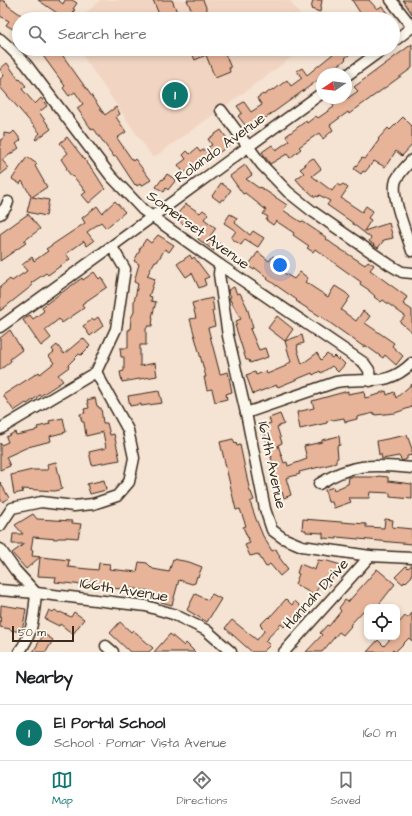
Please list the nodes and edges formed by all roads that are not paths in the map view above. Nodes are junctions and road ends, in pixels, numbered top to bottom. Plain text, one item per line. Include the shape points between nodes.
1 (391, 0) edge
2 (412, 27) edge
3 (400, 36) edge
4 (0, 39) edge
5 (12, 49) edge
6 (18, 56) edge
7 (373, 56) edge
8 (352, 72) edge
9 (316, 97) edge
10 (222, 110) dead end
11 (248, 146) junction
12 (410, 165) edge
13 (8, 202) dead end
14 (0, 214) edge
15 (151, 216) junction
16 (112, 247) junction
17 (412, 251) edge
18 (220, 265) junction
19 (412, 273) edge
20 (0, 327) edge
21 (412, 363) edge
22 (96, 372) junction
23 (370, 380) junction
24 (246, 413) junction
25 (0, 429) edge
26 (412, 468) edge
27 (319, 484) dead end
28 (0, 526) edge
29 (0, 549) edge
30 (370, 556) junction
31 (412, 558) edge
32 (0, 590) edge
33 (36, 593) junction
34 (20, 652) edge
35 (231, 652) edge
36 (284, 652) edge

1 - 2 street
2 - 3 street
4 - 5 street, Somerset Avenue
6 - 15 street, Somerset Avenue via 110,175 134,202
7 - 8 street
9 - 11 street, Rolando Avenue
10 - 11 street
11 - 15 street, Rolando Avenue
11 - 19 street via 268,172 312,212 390,265 402,272
12 - 17 street via 396,180 394,190
13 - 14 street
15 - 16 street, Rolando Avenue
15 - 18 street, Somerset Avenue
16 - 20 street, Rolando Avenue
16 - 22 street via 125,269 116,328
18 - 23 street, Somerset Avenue via 364,363 369,370
18 - 24 street, 167th Avenue via 219,274 228,336
21 - 23 street via 393,377
22 - 25 street
22 - 28 street via 128,430 134,458 129,482 117,496 93,504 74,506 41,502 12,508
23 - 24 street via 336,382
24 - 30 street, 167th Avenue via 264,509 272,530 302,546
26 - 27 street via 361,466 334,474
29 - 33 street
30 - 31 street, 167th Avenue
30 - 36 street, Hannah Drive
32 - 33 street, 166th Avenue
33 - 34 street via 32,624
33 - 35 street, 166th Avenue via 146,606 173,614 206,630

